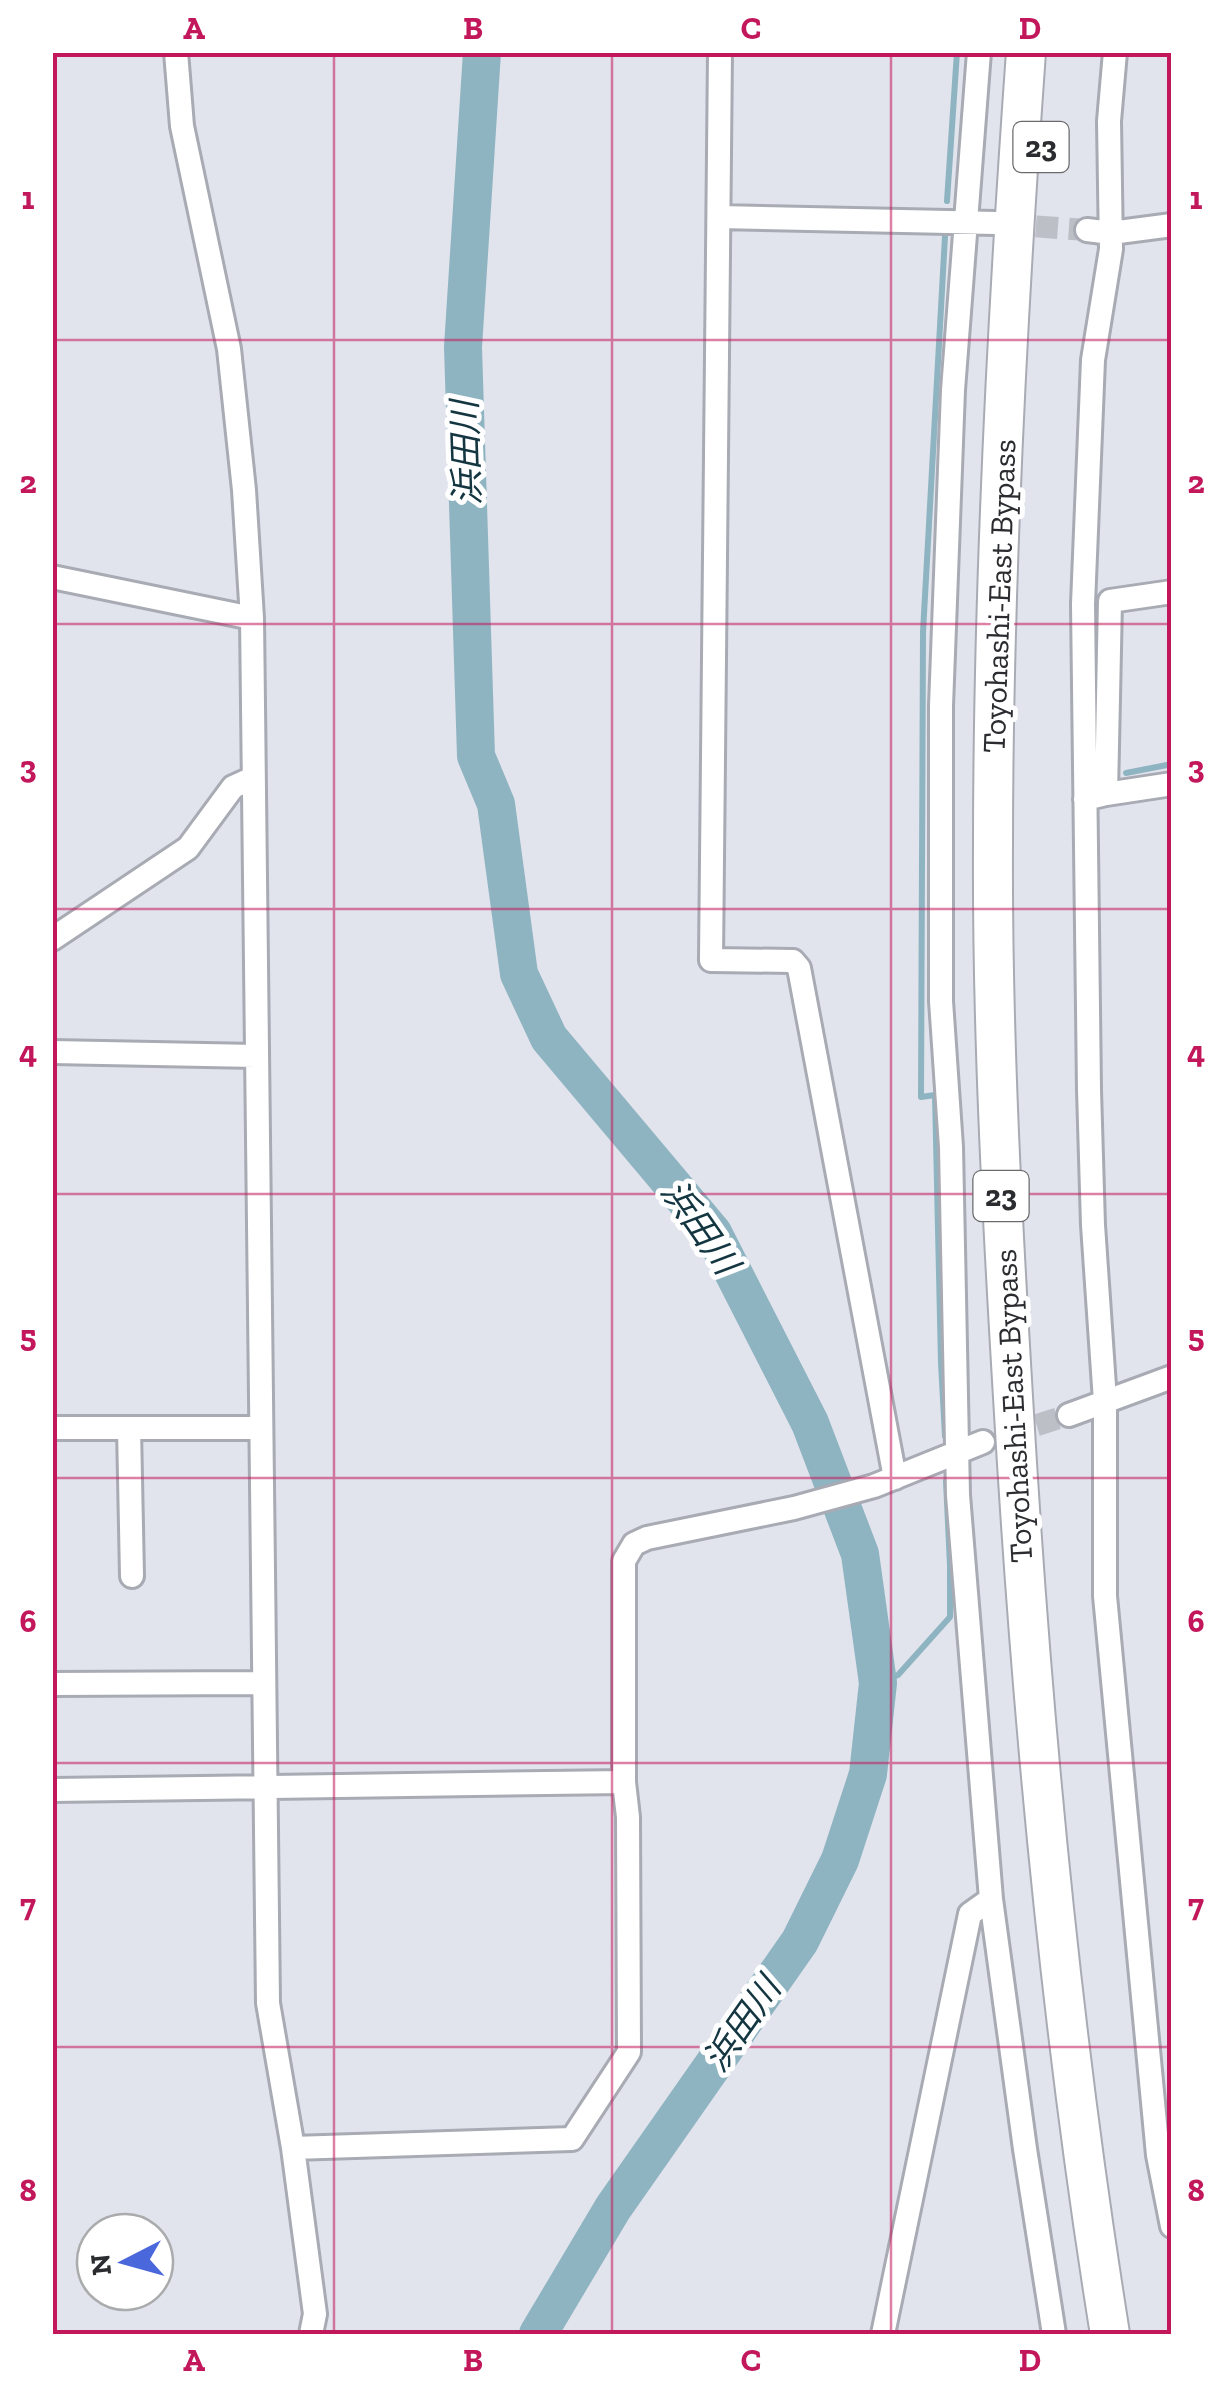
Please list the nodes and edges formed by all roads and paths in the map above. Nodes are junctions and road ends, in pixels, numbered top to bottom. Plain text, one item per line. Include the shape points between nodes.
1 (176, 52) edge
2 (720, 52) edge
3 (979, 52) edge
4 (1018, 52) edge
5 (1026, 52) edge
6 (1051, 52) edge
7 (1115, 52) edge
8 (1016, 189) junction
9 (719, 218) junction
10 (966, 221) junction
11 (1172, 225) edge
12 (1004, 230) junction
13 (1087, 230) tunnel mouth
14 (1112, 233) junction
15 (52, 578) edge
16 (1172, 592) edge
17 (252, 618) junction
18 (253, 778) junction
19 (1172, 784) edge
20 (1096, 796) junction
21 (52, 939) edge
22 (52, 1052) edge
23 (257, 1056) junction
24 (1172, 1377) edge
25 (1105, 1401) junction
26 (1068, 1415) tunnel mouth
27 (52, 1428) edge
28 (130, 1428) junction
29 (261, 1428) junction
30 (983, 1442) tunnel mouth
31 (958, 1452) junction
32 (884, 1482) junction
33 (132, 1576) dead end
34 (264, 1683) junction
35 (52, 1684) edge
36 (624, 1782) junction
37 (266, 1787) junction
38 (52, 1790) edge
39 (991, 1899) junction
40 (293, 2148) junction
41 (1165, 2156) edge
42 (1172, 2226) edge
43 (312, 2334) edge
44 (883, 2334) edge
45 (1054, 2334) edge
46 (1110, 2334) edge

1 - 17 street via 182,126 228,349
2 - 9 street
3 - 10 street
4 - 8 highway, 23
5 - 8 highway, Toyohashi-East Bypass / 23
6 - 12 highway, 23 via 1040,157
7 - 14 street via 1108,122
8 - 12 highway, Toyohashi-East Bypass / 23
9 - 10 street
9 - 32 street via 711,960 793,961 800,968
10 - 12 street
10 - 31 street via 941,706 941,1001
11 - 14 street
12 - 46 highway, Toyohashi-East Bypass / 23 via 992,848 1000,1190 1024,1580 1061,1980
13 - 14 street
14 - 20 street via 1092,360 1083,604
15 - 17 street
16 - 20 street via 1110,601
17 - 18 street
18 - 21 street via 233,786 188,848
18 - 23 street
19 - 20 street
20 - 25 street via 1092,1225
22 - 23 street
23 - 29 street
24 - 25 street
25 - 26 street
25 - 41 street via 1105,1596
27 - 28 street
28 - 29 street
28 - 33 street
29 - 34 street
30 - 31 street
31 - 32 street
31 - 39 street
32 - 36 street via 634,1544 624,1560
34 - 35 street
34 - 37 street
36 - 37 street
36 - 40 street via 629,2052 572,2139
37 - 38 street
37 - 40 street via 268,2003
39 - 44 street via 970,1914
39 - 45 street
40 - 43 street via 315,2314
41 - 42 street

